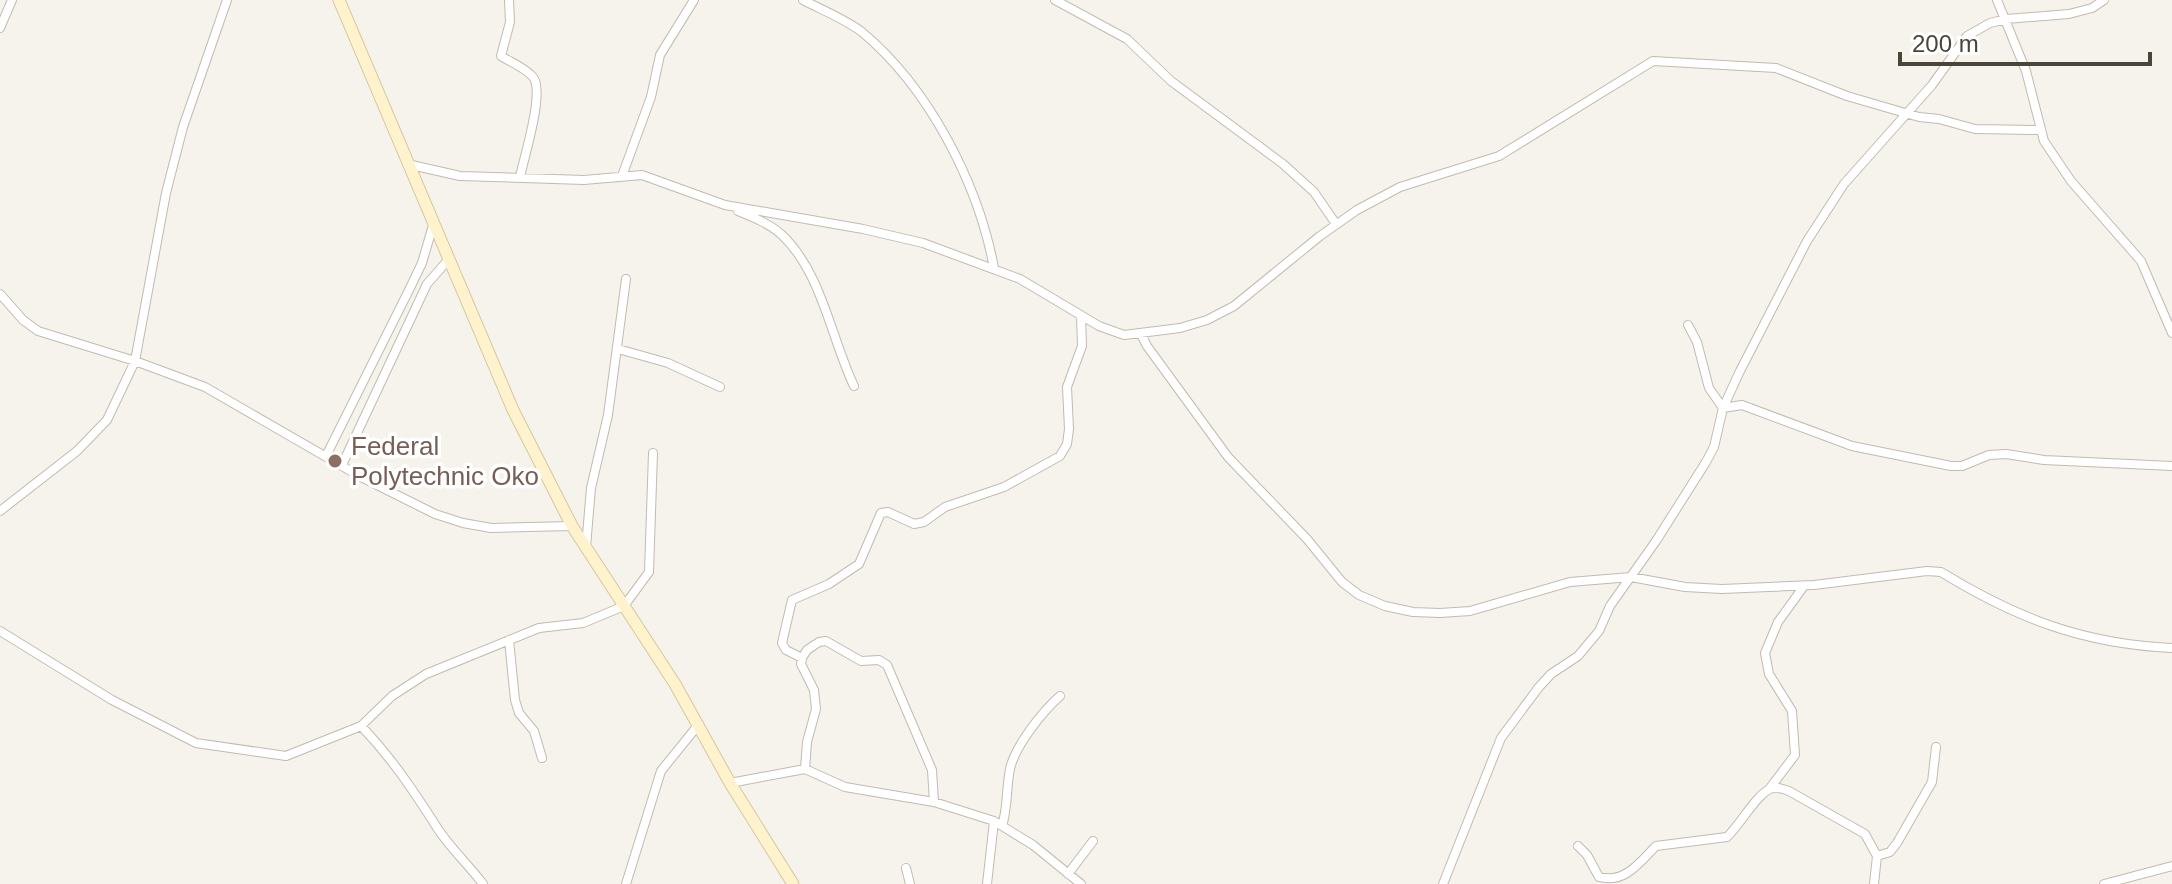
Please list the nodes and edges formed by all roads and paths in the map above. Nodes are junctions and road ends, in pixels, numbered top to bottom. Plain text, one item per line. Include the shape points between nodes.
1 (12, 0) edge
2 (227, 0) edge
3 (339, 0) edge
4 (509, 0) edge
5 (694, 0) edge
6 (803, 0) edge
7 (1055, 0) edge
8 (1997, 0) edge
9 (2104, 0) edge
10 (2006, 19) junction
11 (0, 28) edge
12 (1918, 101) junction
13 (1906, 114) junction
14 (1932, 118) junction
15 (2040, 130) junction
16 (407, 164) junction
17 (622, 176) junction
18 (520, 177) junction
19 (725, 205) junction
20 (434, 222) junction
21 (1336, 224) junction
22 (449, 259) junction
23 (994, 268) junction
24 (626, 279) dead end
25 (0, 294) edge
26 (1081, 316) junction
27 (1688, 325) dead end
28 (389, 331) junction
29 (2172, 333) edge
30 (1141, 334) junction
31 (401, 336) junction
32 (618, 349) junction
33 (135, 361) junction
34 (368, 373) junction
35 (381, 379) junction
36 (854, 386) dead end
37 (720, 387) dead end
38 (1723, 408) junction
39 (653, 453) dead end
40 (326, 456) junction
41 (342, 465) junction
42 (2172, 466) edge
43 (0, 511) edge
44 (572, 526) junction
45 (586, 548) junction
46 (1631, 577) junction
47 (1804, 586) junction
48 (624, 606) junction
49 (0, 631) edge
50 (509, 640) junction
51 (2172, 648) edge
52 (802, 658) junction
53 (1060, 696) dead end
54 (699, 724) junction
55 (361, 726) junction
56 (1936, 747) dead end
57 (542, 758) dead end
58 (805, 769) junction
59 (730, 783) junction
60 (1770, 789) junction
61 (934, 802) junction
62 (998, 823) junction
63 (1093, 841) dead end
64 (1578, 846) dead end
65 (1877, 856) junction
66 (2172, 866) edge
67 (906, 868) dead end
68 (1068, 874) junction
69 (2132, 880) edge
70 (483, 884) edge
71 (626, 884) edge
72 (793, 884) edge
73 (910, 884) edge
74 (987, 884) edge
75 (1081, 884) edge
76 (1443, 884) edge
77 (1874, 884) edge
78 (2104, 884) edge

1 - 11 street
2 - 33 street via 166,193
3 - 16 main road
4 - 18 street via 510,22 501,56 533,76 537,87
5 - 17 street via 660,55
6 - 23 street via 861,31 918,92 965,178 988,235
7 - 21 street via 1127,39 1171,81 1283,164 1314,192
8 - 10 street
9 - 10 street via 2069,14
10 - 12 street via 1967,36
10 - 15 street
12 - 13 street
12 - 14 street
13 - 14 street
13 - 21 street via 1776,68 1653,61 1506,152 1400,187
13 - 38 street via 1844,184 1807,241
14 - 15 street via 1975,129
15 - 29 street via 2071,181 2141,261
16 - 18 street via 460,176
16 - 20 main road
17 - 18 street
17 - 19 street via 652,178
19 - 23 street via 923,243
19 - 36 street via 767,224 791,245 813,282
20 - 22 main road
20 - 28 street via 422,263
21 - 30 street via 1234,306 1207,320
22 - 31 street via 427,284
22 - 44 main road via 513,410
23 - 26 street
24 - 32 street
25 - 33 street via 38,331
26 - 30 street via 1108,331
26 - 52 street via 1082,346 1067,387 1069,429 1060,456 1004,487 945,507 924,522 914,524 881,513 859,564 792,600 782,643
27 - 38 street via 1709,388
28 - 31 street
28 - 34 street
30 - 46 street via 1228,457 1359,595 1385,606 1440,613 1470,611 1570,582
31 - 35 street
32 - 37 street via 668,363
32 - 45 street via 591,488
33 - 40 street via 205,387
33 - 43 street via 107,420 77,451
34 - 35 street
34 - 40 street
35 - 41 street
38 - 42 street via 1742,405 1852,446 1951,466 2006,454
38 - 46 street via 1711,454
39 - 48 street via 649,572
40 - 41 street
41 - 44 street via 463,523 491,528
44 - 45 main road
45 - 48 main road
46 - 47 street via 1698,588
46 - 76 street via 1589,645 1539,687 1501,738
47 - 51 street via 1941,572 2058,630
47 - 60 street via 1778,622 1765,653 1769,674 1792,711 1795,755
48 - 50 street via 583,623 539,628
48 - 54 main road
49 - 55 street via 112,700 196,743 286,756
50 - 55 street via 426,674 392,696
50 - 57 street via 515,700 534,731
52 - 58 street via 816,709
52 - 61 street via 826,641 861,661 887,665 932,770
53 - 62 street via 1044,710 1014,758 1008,806
54 - 59 main road
54 - 71 street via 661,771
55 - 70 street
56 - 65 street via 1932,782 1897,843
58 - 59 street
58 - 61 street via 845,787
59 - 72 main road
60 - 64 street via 1727,837 1656,846 1620,878 1599,877
60 - 65 street via 1789,791 1854,826
61 - 62 street
62 - 68 street
62 - 74 street
63 - 68 street
65 - 77 street
66 - 69 street
67 - 73 street
68 - 75 street
69 - 78 street

